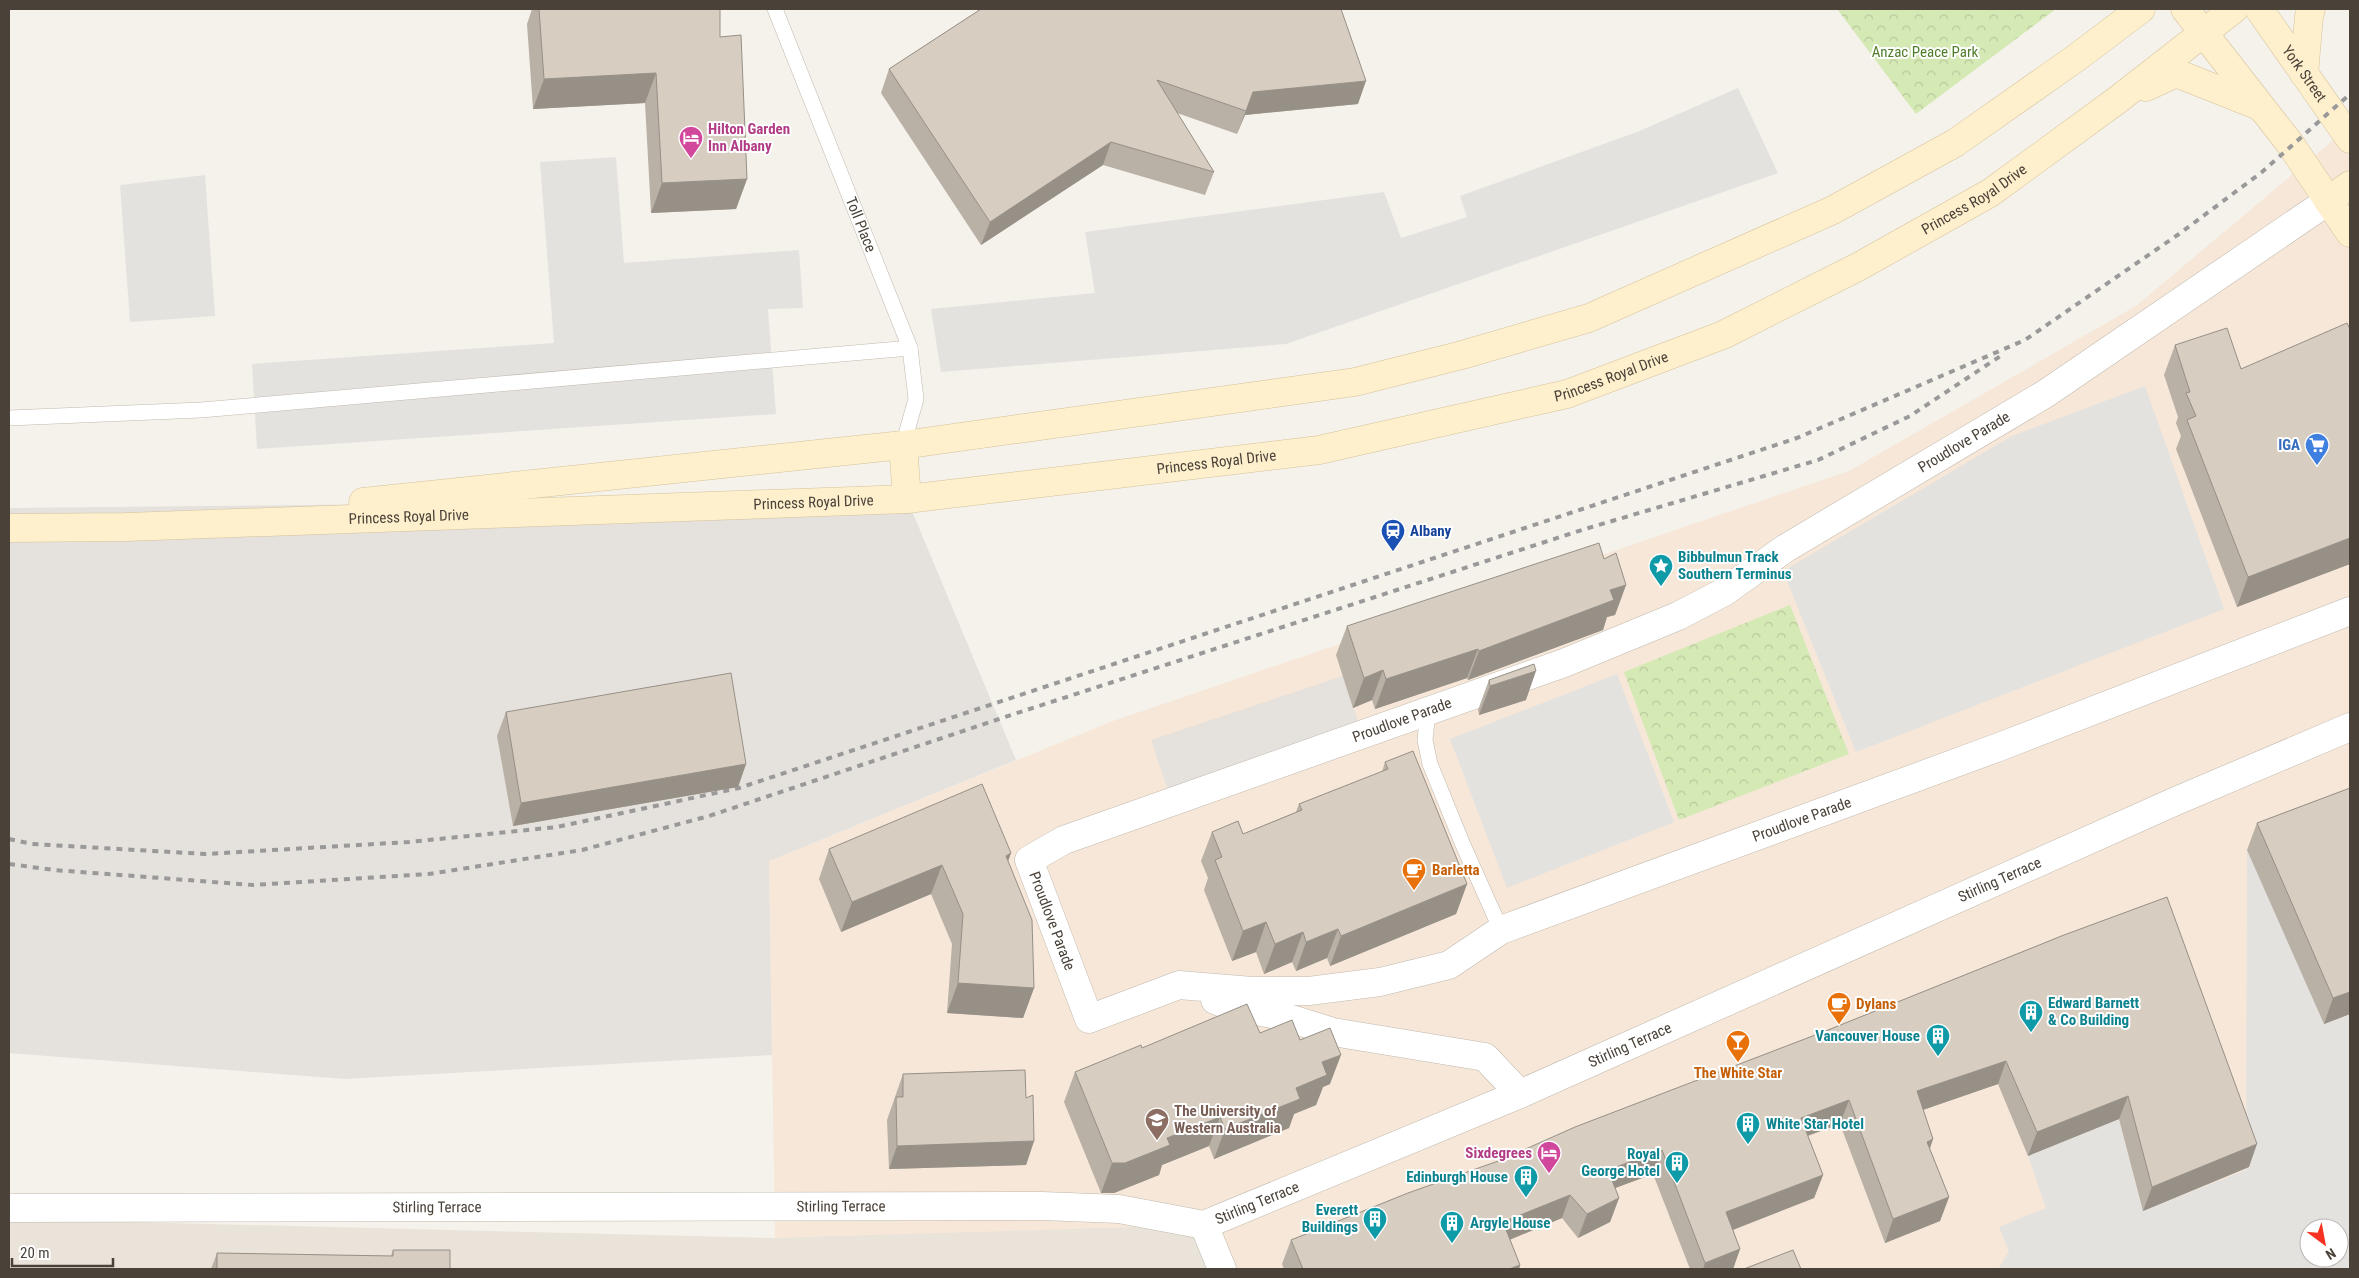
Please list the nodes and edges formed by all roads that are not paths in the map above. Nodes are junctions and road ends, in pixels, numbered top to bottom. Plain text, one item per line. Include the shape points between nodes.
1 (775, 9) edge
2 (2141, 9) edge
3 (2186, 9) edge
4 (2234, 9) edge
5 (2259, 9) edge
6 (2312, 9) edge
7 (2202, 33) junction
8 (2304, 74) junction
9 (2116, 101) junction
10 (2260, 107) junction
11 (2350, 139) edge
12 (2350, 185) edge
13 (2328, 201) junction
14 (2350, 233) edge
15 (910, 348) junction
16 (9, 418) edge
17 (903, 445) junction
18 (907, 499) junction
19 (126, 527) junction
20 (9, 528) edge
21 (2350, 611) edge
22 (1428, 711) junction
23 (2350, 727) edge
24 (1501, 930) junction
25 (1179, 985) junction
26 (1520, 1094) junction
27 (9, 1208) edge
28 (1204, 1224) junction
29 (1222, 1269) edge

1 - 15 lane, Toll Place
2 - 17 main road, Princess Royal Drive via 1955,143 1833,210 1589,318 1354,382
3 - 7 main road
4 - 7 main road, Princess Royal Drive
5 - 8 main road, York Street
6 - 8 main road
7 - 9 main road, Princess Royal Drive
7 - 10 main road
8 - 11 main road, York Street
9 - 10 main road via 2176,73
9 - 18 main road, Princess Royal Drive via 1990,193 1858,266 1723,335 1567,394 1319,450
10 - 13 main road via 2291,145
12 - 13 main road
13 - 14 main road
13 - 22 street, Proudlove Parade via 2046,394 1786,548 1724,592 1619,641
15 - 16 lane via 201,410
15 - 17 lane, Toll Place via 916,399
17 - 18 main road
17 - 19 main road, Princess Royal Drive
18 - 19 main road, Princess Royal Drive
19 - 20 main road, Princess Royal Drive
21 - 24 street, Proudlove Parade via 1999,747
22 - 24 lane via 1425,740 1430,764
22 - 25 street, Proudlove Parade via 1064,840 1029,860 1089,1018
23 - 26 street, Stirling Terrace via 2176,801
24 - 25 street, Proudlove Parade via 1449,965 1380,982 1309,991 1252,991
25 - 26 street via 1230,1006 1282,1016 1333,1032 1484,1057
26 - 28 street, Stirling Terrace
27 - 28 street, Stirling Terrace via 1042,1206 1120,1209
28 - 29 street

